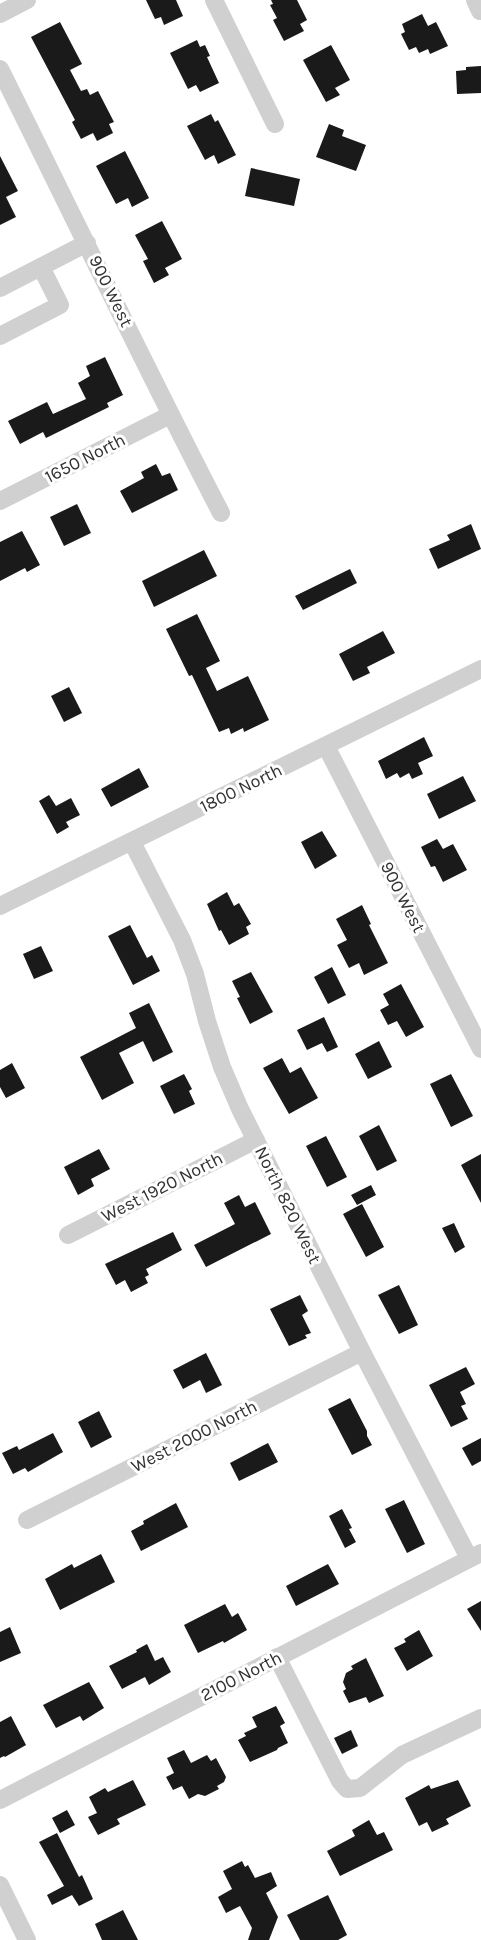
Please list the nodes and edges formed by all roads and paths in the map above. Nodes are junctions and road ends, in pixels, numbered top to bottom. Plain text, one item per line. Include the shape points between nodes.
1 (27, 0) edge
2 (214, 0) edge
3 (475, 0) edge
4 (480, 11) edge
5 (0, 14) edge
6 (0, 69) edge
7 (275, 124) dead end
8 (87, 243) junction
9 (41, 267) junction
10 (0, 288) edge
11 (0, 336) edge
12 (170, 416) junction
13 (0, 501) edge
14 (221, 513) dead end
15 (481, 669) edge
16 (326, 746) junction
17 (132, 842) junction
18 (0, 906) edge
19 (481, 1049) edge
20 (256, 1140) junction
21 (68, 1234) dead end
22 (362, 1352) junction
23 (27, 1520) dead end
24 (475, 1555) edge
25 (277, 1657) junction
26 (481, 1718) edge
27 (0, 1800) edge
28 (0, 1885) edge
29 (27, 1940) edge

1 - 5 street
2 - 7 street
3 - 4 street
6 - 8 street, 900 West
8 - 9 street
8 - 12 street, 900 West
9 - 10 street
9 - 11 street via 60,305
12 - 13 street, 1650 North
12 - 14 street, 900 West
15 - 16 street, 1800 North
16 - 17 street, 1800 North
16 - 19 street, 900 West
17 - 18 street, 1800 North
17 - 20 street, North 820 West via 182,940 222,1067
20 - 21 street, West 1920 North
20 - 22 street, North 820 West
22 - 23 street, West 2000 North
22 - 24 street, North 820 West
24 - 25 street, 2100 North
25 - 26 street via 346,1789 360,1788 402,1755
25 - 27 street, 2100 North
28 - 29 street

